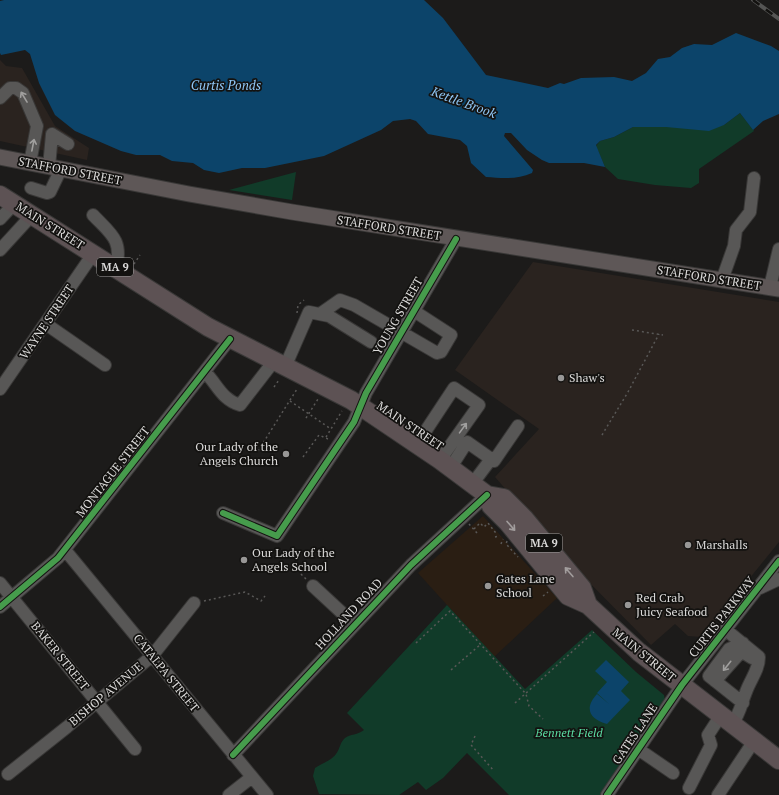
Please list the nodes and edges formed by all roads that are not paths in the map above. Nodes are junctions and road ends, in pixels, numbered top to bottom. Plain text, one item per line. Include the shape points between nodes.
1 (0, 98) edge
2 (68, 144) dead end
3 (0, 157) edge
4 (30, 163) junction
5 (55, 168) junction
6 (754, 178) dead end
7 (31, 188) dead end
8 (7, 200) edge
9 (32, 215) junction
10 (93, 215) dead end
11 (0, 220) edge
12 (456, 239) junction
13 (779, 249) edge
14 (0, 250) edge
15 (93, 254) junction
16 (124, 268) junction
17 (722, 280) junction
18 (775, 288) edge
19 (414, 311) junction
20 (320, 314) junction
21 (46, 324) junction
22 (400, 333) junction
23 (230, 339) junction
24 (371, 342) dead end
25 (105, 365) dead end
26 (279, 369) junction
27 (205, 372) junction
28 (0, 389) edge
29 (360, 406) junction
30 (476, 410) junction
31 (518, 426) dead end
32 (422, 437) junction
33 (491, 458) junction
34 (445, 463) junction
35 (472, 484) junction
36 (487, 495) junction
37 (223, 513) dead end
38 (65, 550) junction
39 (779, 561) edge
40 (779, 580) edge
41 (0, 583) edge
42 (312, 586) dead end
43 (758, 589) junction
44 (12, 598) junction
45 (194, 603) road end
46 (0, 607) edge
47 (354, 624) junction
48 (728, 631) junction
49 (743, 643) junction
50 (729, 649) junction
51 (152, 656) junction
52 (756, 672) junction
53 (715, 681) junction
54 (682, 685) junction
55 (97, 702) junction
56 (743, 702) junction
57 (727, 720) junction
58 (754, 741) junction
59 (135, 749) dead end
60 (638, 749) junction
61 (233, 755) junction
62 (777, 755) edge
63 (8, 774) dead end
64 (673, 774) dead end
65 (252, 777) junction
66 (689, 788) dead end
67 (229, 795) edge
68 (267, 795) edge
69 (607, 795) edge
70 (718, 795) edge

4 -> 1 street via 37,126 23,93 16,88 10,88
2 - 5 street via 52,134
3 - 4 main road, STAFFORD STREET
4 - 5 main road, STAFFORD STREET
5 - 7 street via 50,192
5 - 12 main road, STAFFORD STREET via 233,202
6 - 17 street via 750,212 736,230 734,246
8 - 9 highway, MAIN STREET / MA 9
8 - 11 street
9 - 14 street
9 - 15 highway, MAIN STREET / MA 9
10 - 16 street via 112,235
12 - 17 main road, STAFFORD STREET
12 - 19 street, YOUNG STREET
13 - 18 street
15 - 16 highway, MAIN STREET / MA 9
15 - 21 street, WAYNE STREET
16 - 23 highway, MAIN STREET / MA 9 via 172,306
17 - 18 main road, STAFFORD STREET
19 - 22 street, YOUNG STREET
19 - 22 street via 451,335 450,338 441,352 437,353
20 - 22 street via 340,300
20 - 24 street via 329,316
20 - 26 street via 309,312
21 - 25 street
21 - 28 street, WAYNE STREET
22 - 29 street, YOUNG STREET
23 - 26 highway, MAIN STREET / MA 9
23 - 27 street, MONTAGUE STREET
26 - 27 street via 240,405 232,403 223,395
26 - 29 highway, MAIN STREET / MA 9
27 - 38 street, MONTAGUE STREET
29 - 32 highway, MAIN STREET / MA 9
29 - 37 street, YOUNG STREET via 354,422 327,445 277,536
30 - 32 street via 455,397
30 - 32 street via 479,405 454,388
34 -> 30 street
31 - 33 street via 494,461
32 - 34 highway, MAIN STREET / MA 9
33 - 34 street via 467,442
33 - 35 street
34 - 35 highway, MAIN STREET / MA 9
35 - 36 highway, MAIN STREET / MA 9
36 - 47 street, HOLLAND ROAD via 411,565
36 - 54 highway, MAIN STREET / MA 9 via 504,498 582,588 588,605 628,644
38 - 44 street, MONTAGUE STREET
38 - 51 street, CATALPA STREET
39 - 43 street, CURTIS PARKWAY
40 - 43 street
41 - 44 street, BAKER STREET
42 - 47 street
43 - 48 street, CURTIS PARKWAY
44 - 46 street, MONTAGUE STREET
44 - 55 street, BAKER STREET
45 - 51 street, BISHOP AVENUE
47 - 61 street, HOLLAND ROAD
48 - 49 street
48 - 50 street
48 - 54 street, CURTIS PARKWAY
49 - 50 street
49 - 52 street via 759,657
50 - 53 street via 709,676
51 - 55 street, BISHOP AVENUE
51 - 61 street, CATALPA STREET
52 -> 53 street via 754,659 740,653
52 - 56 street
53 - 56 street
54 - 57 highway, MAIN STREET / MA 9
54 - 60 street, GATES LANE
55 - 59 street, BAKER STREET
55 - 63 street, BISHOP AVENUE
56 - 57 street via 738,716
57 - 58 highway, MAIN STREET / MA 9
57 - 66 street via 708,735 711,745
58 - 62 highway, MAIN STREET / MA 9
58 - 70 street
60 - 64 street
60 - 69 street, GATES LANE
61 - 65 street, CATALPA STREET
65 - 67 street
65 - 68 street, CATALPA STREET

